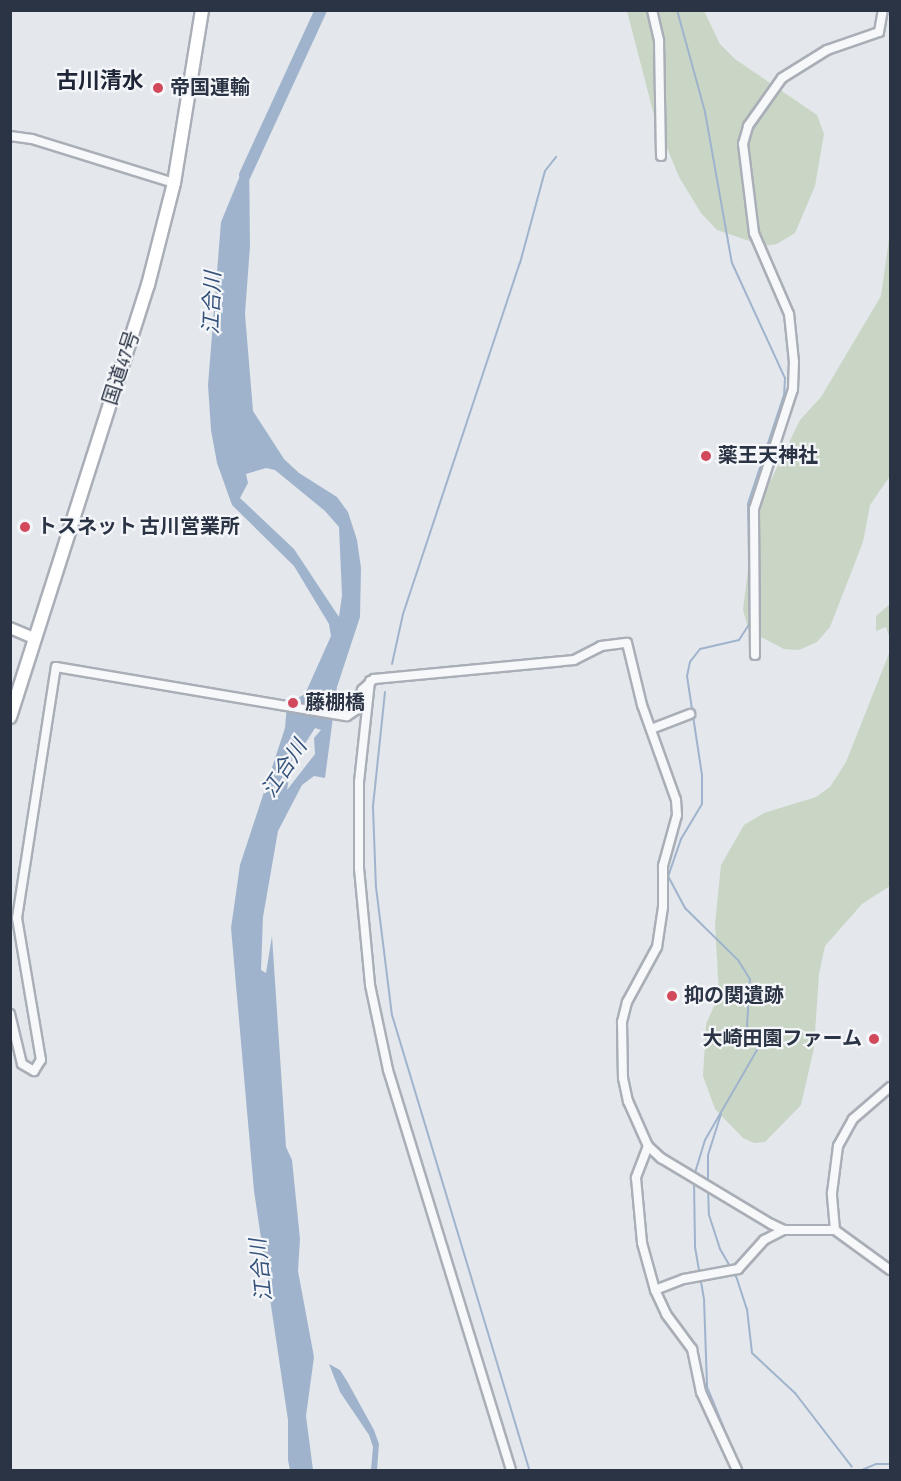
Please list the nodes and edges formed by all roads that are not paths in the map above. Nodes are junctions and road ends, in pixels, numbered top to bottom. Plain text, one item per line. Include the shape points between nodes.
1 (202, 10) edge
2 (652, 10) edge
3 (883, 10) edge
4 (10, 136) edge
5 (661, 156) dead end
6 (174, 183) junction
7 (10, 628) edge
8 (34, 638) junction
9 (755, 655) dead end
10 (370, 681) junction
11 (690, 714) dead end
12 (10, 717) edge
13 (651, 729) junction
14 (10, 1014) edge
15 (891, 1087) edge
16 (648, 1146) junction
17 (784, 1230) junction
18 (835, 1230) junction
19 (891, 1270) edge
20 (655, 1290) junction
21 (511, 1470) edge
22 (737, 1470) edge

1 - 6 highway, 国道47号
2 - 5 street via 659,41
3 - 9 street via 879,32 827,50 782,78 748,126 743,144 754,233 789,314 794,362 793,389 754,509
4 - 6 street via 32,139
6 - 8 highway, 国道47号 via 135,330
7 - 8 main road
8 - 12 highway, 国道47号
10 - 13 street via 574,660 601,646 622,642 627,643 633,655
10 - 14 street via 362,690 356,710 346,716 64,667 55,670 17,918 41,1060 34,1071 22,1064
10 - 21 street via 358,803 359,868 370,986 388,1070
11 - 13 street
13 - 16 street via 676,800 677,815 663,866 663,908 657,947 627,1002 621,1022 625,1090
15 - 18 street via 853,1119 838,1146 832,1193
16 - 17 street via 689,1175
16 - 20 street via 636,1178 642,1243
17 - 18 street
17 - 20 street via 757,1246 737,1269
18 - 19 street
20 - 22 street via 666,1314 692,1349 701,1392

